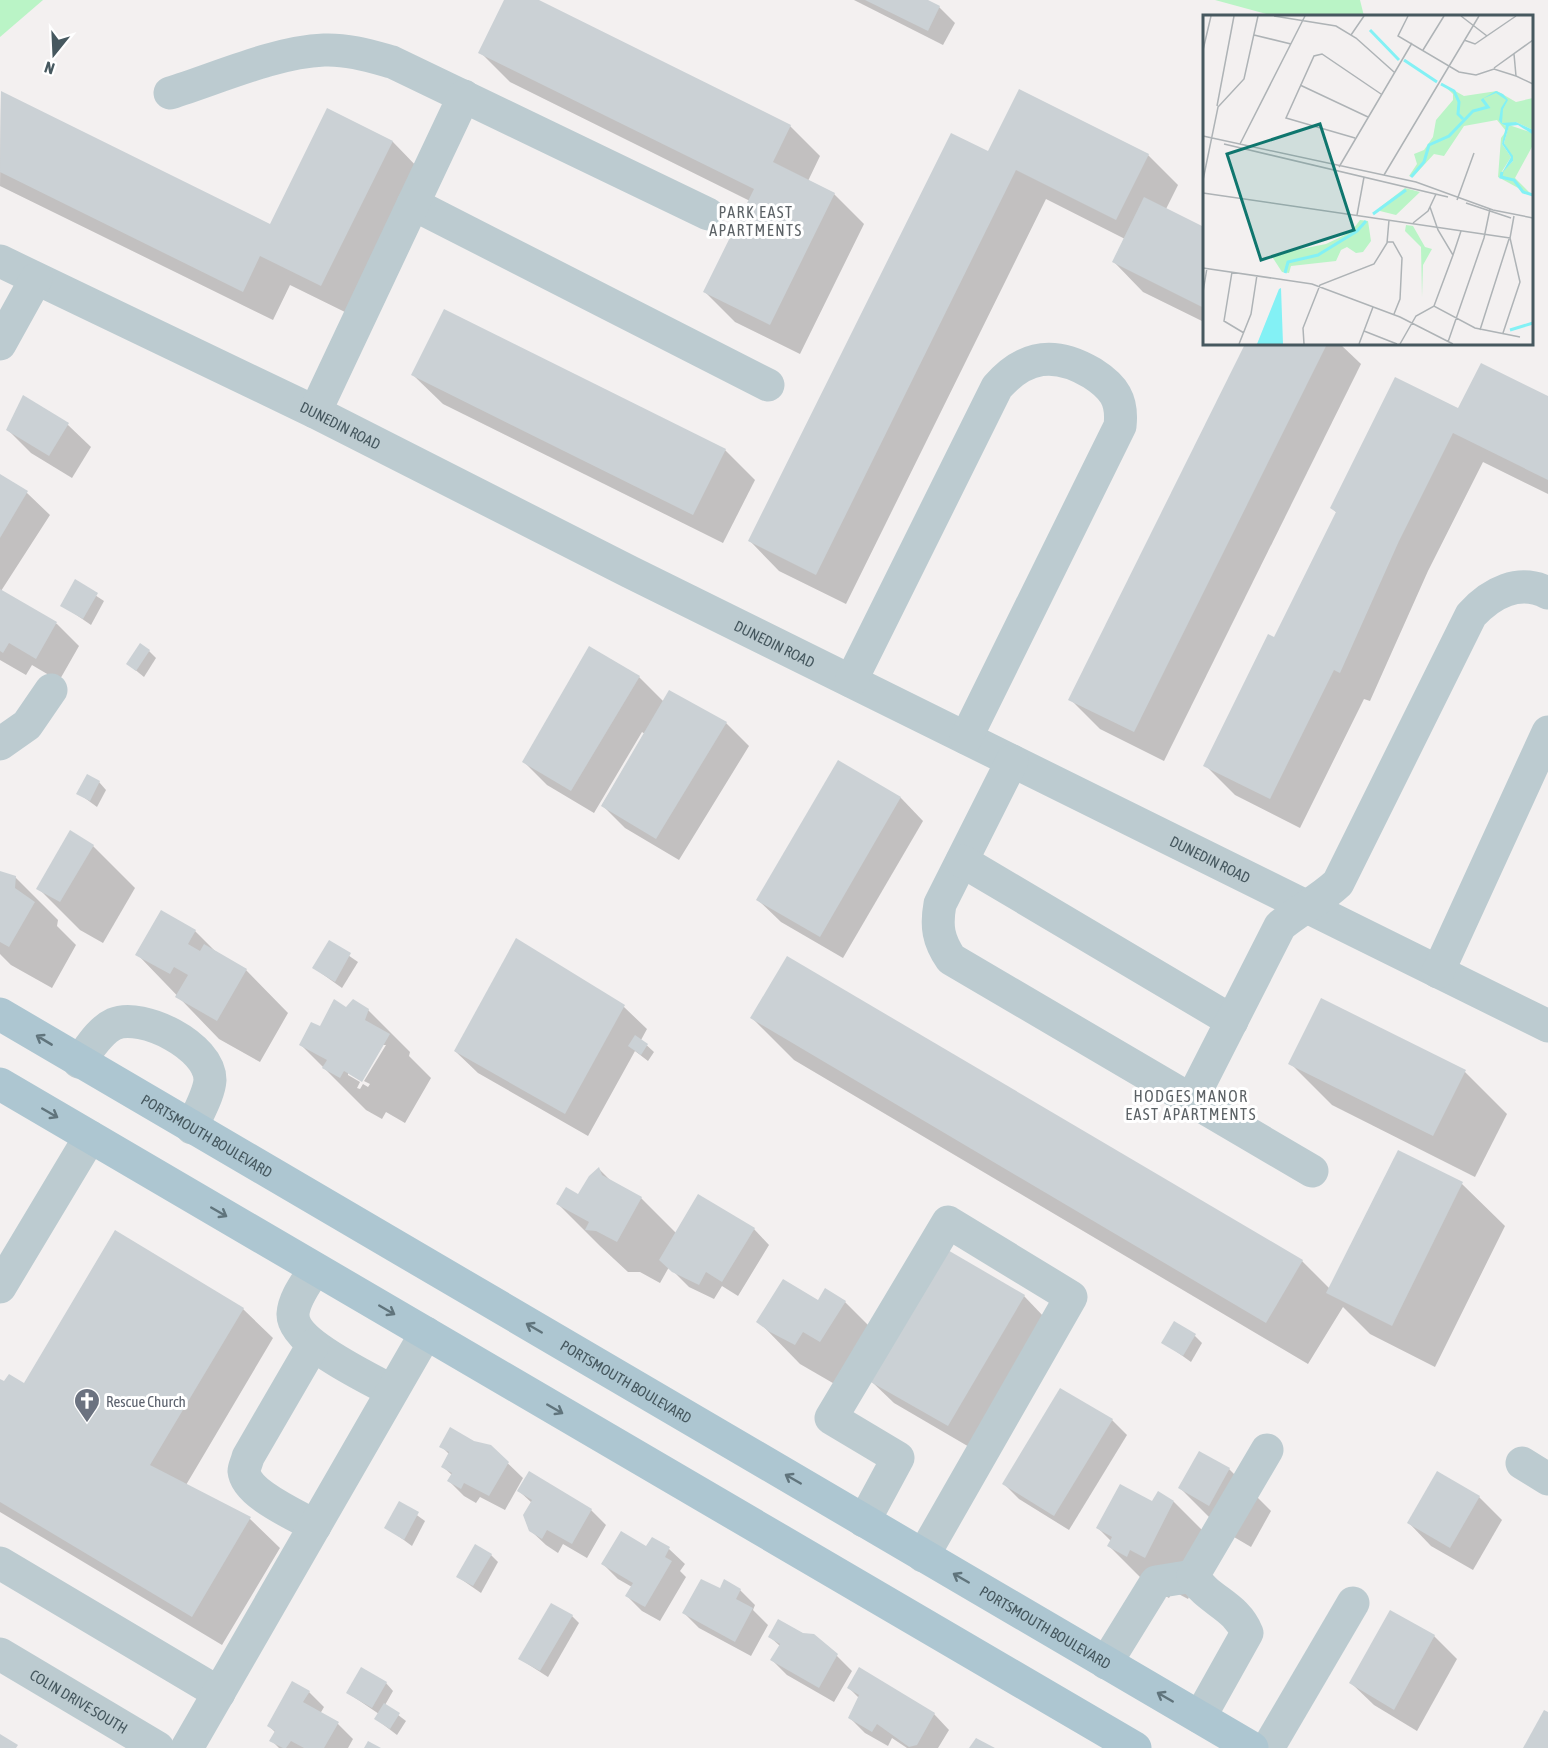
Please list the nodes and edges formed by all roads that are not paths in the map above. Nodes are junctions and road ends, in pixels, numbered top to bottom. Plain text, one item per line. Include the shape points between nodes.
1 (170, 93) dead end
2 (464, 96) junction
3 (413, 204) junction
4 (708, 214) dead end
5 (0, 261) edge
6 (36, 279) junction
7 (0, 344) edge
8 (768, 385) dead end
9 (315, 412) junction
10 (1548, 593) edge
11 (851, 681) junction
12 (51, 690) dead end
13 (1548, 732) edge
14 (966, 738) junction
15 (0, 744) edge
16 (1012, 761) junction
17 (962, 861) junction
18 (1307, 907) junction
19 (1438, 972) junction
20 (0, 1014) edge
21 (1232, 1021) junction
22 (1548, 1026) edge
23 (79, 1062) junction
24 (0, 1084) edge
25 (1191, 1101) junction
26 (192, 1128) junction
27 (90, 1137) junction
28 (1312, 1172) dead end
29 (315, 1269) junction
30 (0, 1287) edge
31 (426, 1333) junction
32 (314, 1345) junction
33 (392, 1391) junction
34 (1267, 1450) dead end
35 (864, 1521) junction
36 (315, 1526) junction
37 (923, 1556) junction
38 (0, 1563) edge
39 (1193, 1576) junction
40 (1353, 1603) dead end
41 (0, 1654) edge
42 (1106, 1663) junction
43 (219, 1693) junction
44 (1200, 1718) junction
45 (158, 1748) edge
46 (187, 1748) edge
47 (1135, 1748) edge
48 (1252, 1748) edge
49 (1268, 1748) edge

1 - 2 street via 297,52 327,50 392,62
2 - 3 street
2 - 4 street
3 - 8 street
3 - 9 street
5 - 6 street, DUNEDIN ROAD
6 - 7 street
6 - 9 street, DUNEDIN ROAD
9 - 11 street, DUNEDIN ROAD
10 - 18 street via 1519,587 1502,590 1471,615 1338,883
11 - 14 street, DUNEDIN ROAD
11 - 14 street via 997,387 1009,373 1029,362 1052,358 1074,362 1116,393 1122,409 1120,426
12 - 15 street via 27,725
13 - 19 street
14 - 16 street, DUNEDIN ROAD
16 - 17 street
16 - 18 street, DUNEDIN ROAD
17 - 21 street
17 - 25 street via 940,904 936,925 951,959
18 - 19 street, DUNEDIN ROAD
18 - 21 street via 1280,926
19 - 22 street, DUNEDIN ROAD
23 -> 20 main road, PORTSMOUTH BOULEVARD
21 - 25 street
23 - 26 main road, PORTSMOUTH BOULEVARD
23 - 26 street via 103,1031 115,1023 135,1022 172,1034 188,1045 210,1078
24 -> 27 main road
25 - 28 street
35 -> 26 main road, PORTSMOUTH BOULEVARD
27 -> 29 main road
27 - 30 street
29 -> 31 main road
29 - 32 street via 297,1299 293,1315 297,1330
31 - 33 street
31 -> 47 main road
32 - 33 street
32 - 36 street via 244,1470 248,1483 257,1492
33 - 36 street
34 - 39 street
35 - 37 main road, PORTSMOUTH BOULEVARD
35 - 37 street via 898,1458 831,1418 948,1222 1071,1297
36 - 43 street
42 -> 37 main road, PORTSMOUTH BOULEVARD
38 - 43 street
39 - 42 street via 1156,1582
39 - 44 street via 1199,1586 1241,1619 1247,1633
40 - 49 street
41 - 45 street, COLIN DRIVE SOUTH
44 -> 42 main road, PORTSMOUTH BOULEVARD
43 - 46 street
44 - 48 main road, PORTSMOUTH BOULEVARD

